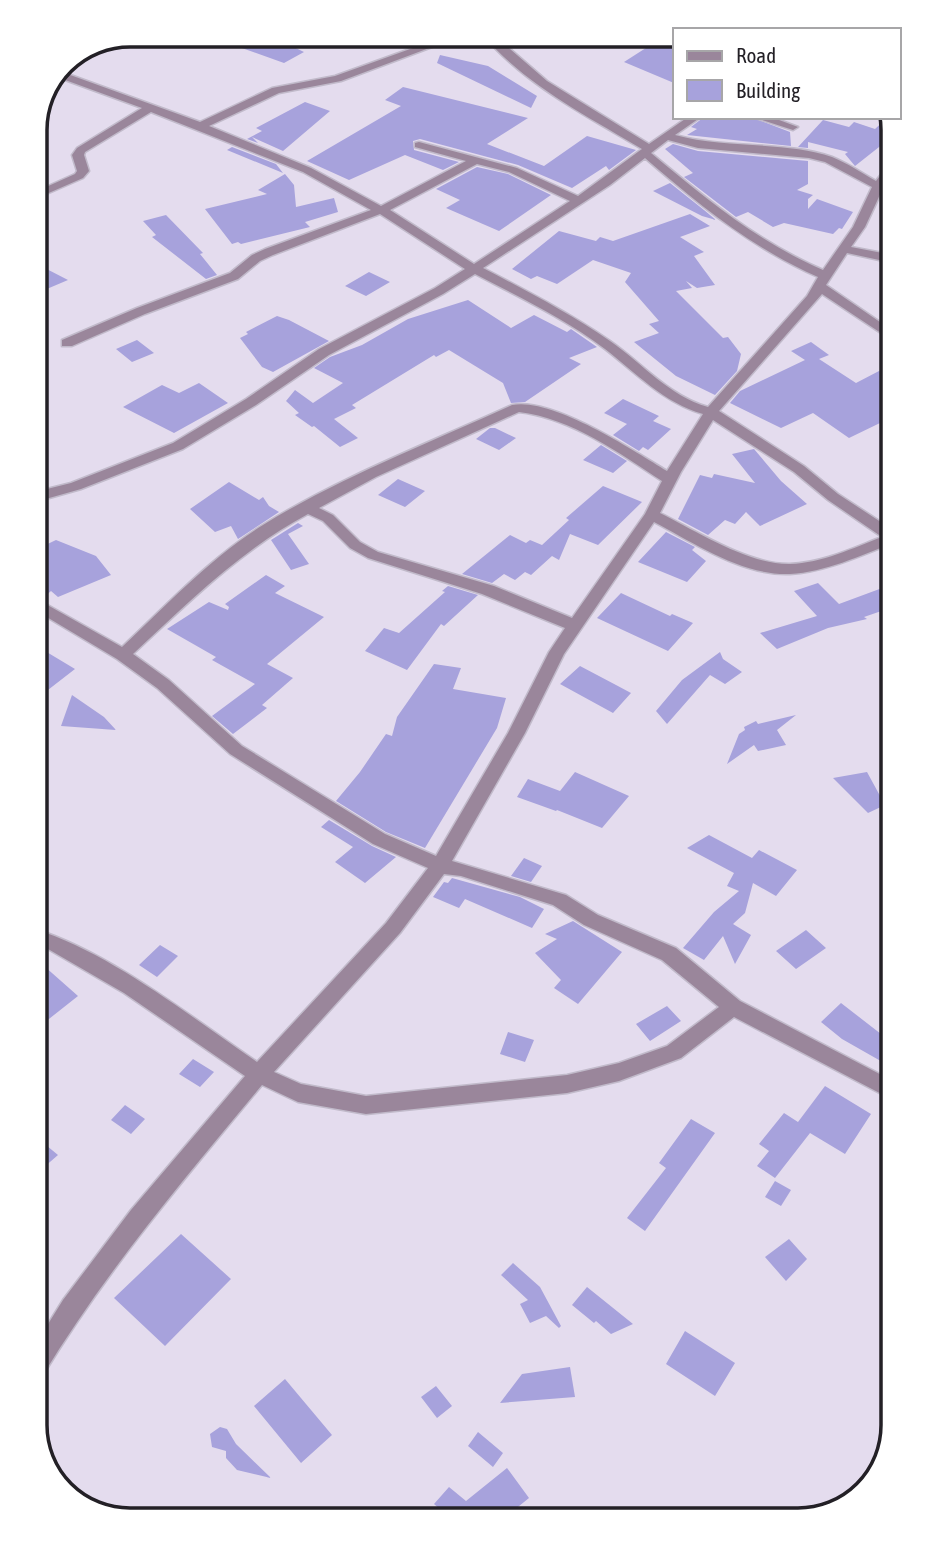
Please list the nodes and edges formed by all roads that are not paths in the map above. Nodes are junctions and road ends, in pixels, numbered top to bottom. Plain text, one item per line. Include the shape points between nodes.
1 (426, 47) edge
2 (498, 47) edge
3 (67, 77) edge
4 (150, 108) junction
5 (693, 119) edge
6 (765, 119) edge
7 (200, 126) junction
8 (793, 127) dead end
9 (666, 136) junction
10 (419, 145) dead end
11 (647, 151) junction
12 (477, 159) junction
13 (881, 174) edge
14 (881, 188) edge
15 (47, 191) edge
16 (579, 201) junction
17 (381, 211) junction
18 (844, 249) junction
19 (881, 257) edge
20 (472, 270) junction
21 (822, 281) junction
22 (881, 328) edge
23 (68, 343) dead end
24 (711, 412) junction
25 (670, 479) junction
26 (47, 494) edge
27 (307, 508) junction
28 (652, 515) junction
29 (881, 530) edge
30 (881, 542) edge
31 (47, 610) edge
32 (576, 626) junction
33 (123, 655) junction
34 (440, 866) junction
35 (47, 941) edge
36 (733, 1007) junction
37 (259, 1074) junction
38 (881, 1085) edge
39 (47, 1349) edge

1 - 7 street via 337,79 276,90
2 - 11 street
3 - 4 street
4 - 7 street
4 - 15 street via 81,150 83,171 79,176
5 - 9 street
6 - 8 street
7 - 17 street via 307,170
9 - 11 street
9 - 13 street via 698,145 809,155
10 - 12 street
11 - 16 street
11 - 21 street via 689,190
12 - 16 street via 513,170
12 - 17 street
14 - 18 street
16 - 20 street
17 - 20 street
17 - 23 street via 269,252 234,276
18 - 19 street
18 - 21 street
20 - 24 street via 553,309 653,383 693,407
20 - 26 street via 324,352 178,446
21 - 22 street
21 - 24 street via 788,329
24 - 25 street
24 - 29 street
25 - 27 street via 623,448 539,410 517,408
25 - 28 street
27 - 32 street via 328,518 355,545 373,555 488,590
27 - 33 street via 268,529 212,571
28 - 30 street via 751,561 787,569
28 - 32 street
31 - 33 street
32 - 34 street via 557,652
33 - 34 street via 163,684 236,750 284,782 379,839
34 - 36 street via 559,900 591,920 669,954
34 - 37 street via 393,928
35 - 37 street via 131,987
36 - 37 street via 674,1052 567,1084 366,1105 298,1093
36 - 38 street
37 - 39 street via 102,1265

